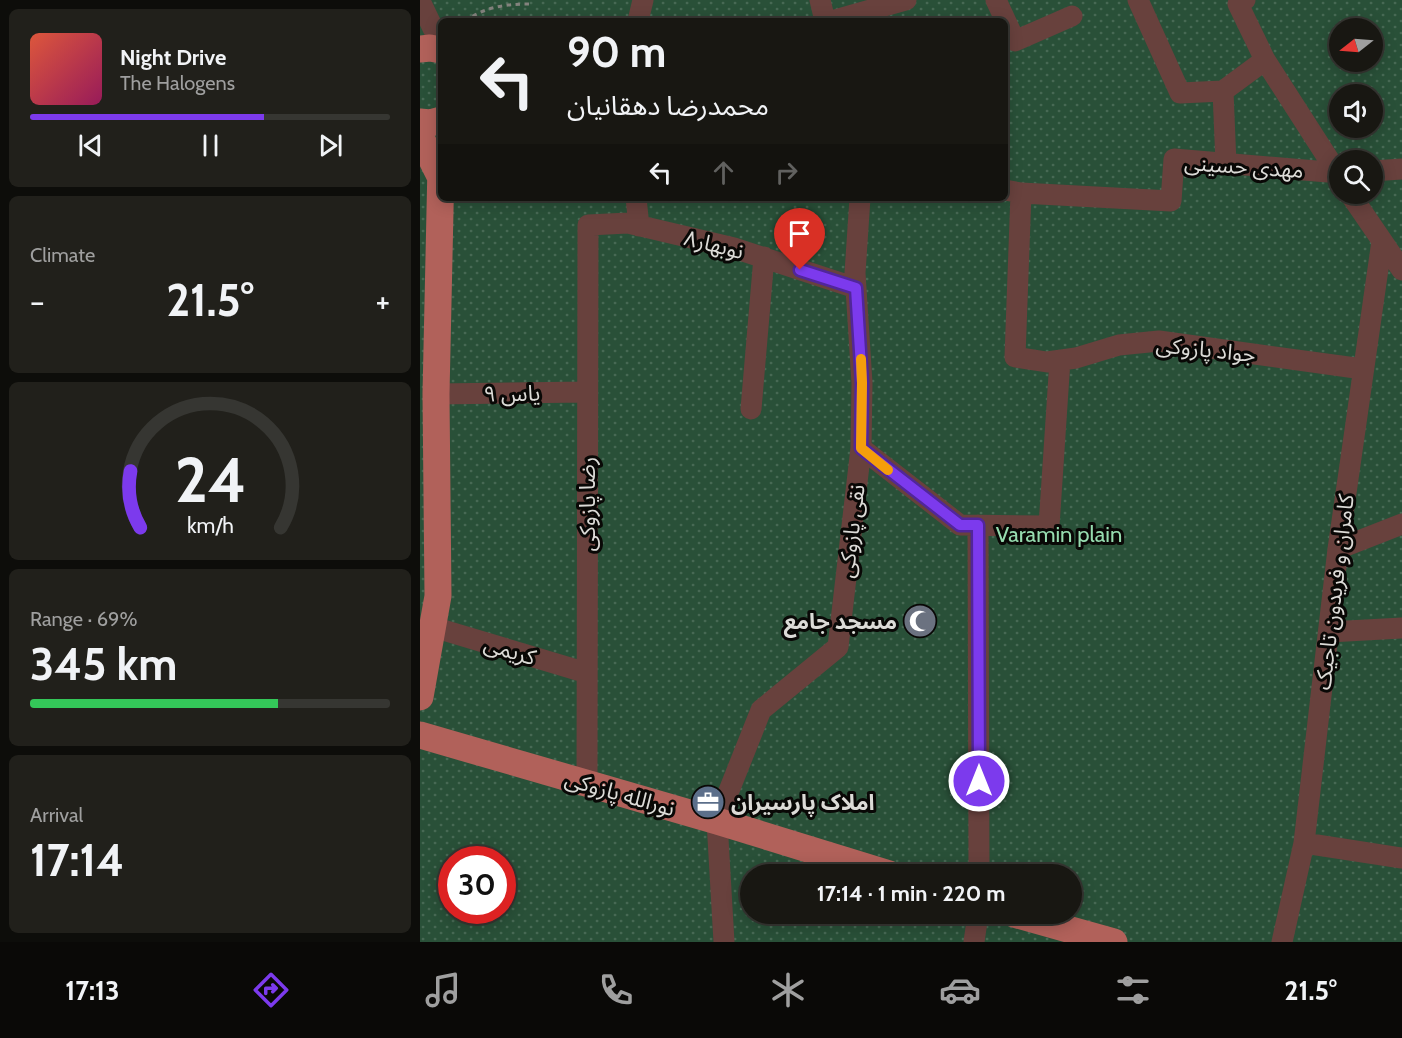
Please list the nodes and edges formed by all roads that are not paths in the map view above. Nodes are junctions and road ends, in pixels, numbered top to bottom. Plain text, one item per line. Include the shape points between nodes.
1 (643, 0) edge
2 (820, 0) edge
3 (906, 0) edge
4 (996, 0) edge
5 (1138, 0) edge
6 (1245, 0) edge
7 (420, 1) edge
8 (1072, 16) dead end
9 (639, 18) edge
10 (824, 18) edge
11 (842, 18) edge
12 (1004, 18) edge
13 (1008, 26) edge
14 (438, 39) edge
15 (420, 49) edge
16 (438, 49) edge
17 (1265, 60) junction
18 (1223, 91) junction
19 (438, 121) edge
20 (420, 122) edge
21 (420, 136) edge
22 (1329, 160) edge
23 (1226, 164) junction
24 (438, 168) edge
25 (1402, 169) edge
26 (1383, 170) edge
27 (1329, 173) edge
28 (1013, 192) edge
29 (439, 201) edge
30 (636, 201) edge
31 (860, 201) edge
32 (1357, 204) edge
33 (588, 225) joint
34 (639, 226) junction
35 (1382, 241) junction
36 (764, 257) junction
37 (1402, 270) edge
38 (856, 288) junction
39 (1060, 360) junction
40 (1363, 369) junction
41 (587, 392) junction
42 (436, 394) junction
43 (751, 409) dead end
44 (861, 448) junction
45 (1402, 524) edge
46 (978, 525) junction
47 (1338, 549) junction
48 (433, 627) junction
49 (1402, 628) edge
50 (1329, 632) junction
51 (587, 673) junction
52 (420, 697) edge
53 (420, 735) edge
54 (587, 784) junction
55 (717, 821) junction
56 (1304, 843) junction
57 (1402, 858) edge
58 (857, 864) edge
59 (979, 864) edge
60 (977, 924) edge
61 (1050, 924) edge
62 (724, 942) edge
63 (974, 942) edge
64 (1114, 942) edge
65 (1282, 942) edge

1 - 9 street
2 - 10 street
3 - 11 street
4 - 12 street
5 - 18 street via 1180,93
6 - 17 street via 1238,4
7 - 14 street
8 - 13 street via 1015,41
15 - 16 main road
17 - 18 street
17 - 22 street
18 - 23 street
19 - 20 main road
21 - 24 main road
23 - 27 street, مهدی حسینی
23 - 28 street, مهدی حسینی via 1174,159 1171,201
25 - 26 street
28 - 39 street, جواد پازوکی via 1015,357
29 - 42 main road
30 - 34 street
31 - 38 street
32 - 35 street
33 - 34 street, نوبهار۸
33 - 41 street, رضا پازوکی
34 - 36 street, نوبهار۸
35 - 37 street
35 - 40 street, کامران و فریدون تاجیک
36 - 38 street, نوبهار۸
36 - 43 street
38 - 44 street via 862,383
39 - 40 street, جواد پازوکی via 1119,345 1159,341
39 - 46 street via 1049,526
40 - 47 street, کامران و فریدون تاجیک
41 - 42 street, یاس ۹
41 - 51 street, رضا پازوکی
42 - 48 main road via 438,596
44 - 46 street via 960,525
44 - 55 street, نقی پازوکی via 838,646 761,710
45 - 47 street
46 - 59 street
47 - 50 street, کامران و فریدون تاجیک
48 - 51 street, کریمی
48 - 52 main road
49 - 50 street
50 - 56 street, کامران و فریدون تاجیک
51 - 54 street, رضا پازوکی
53 - 54 main road, نورالله پازوکی
54 - 55 main road, نورالله پازوکی
55 - 58 main road, نورالله پازوکی
55 - 62 street
56 - 57 street
56 - 65 street, کامران و فریدون تاجیک
60 - 63 street
61 - 64 main road

